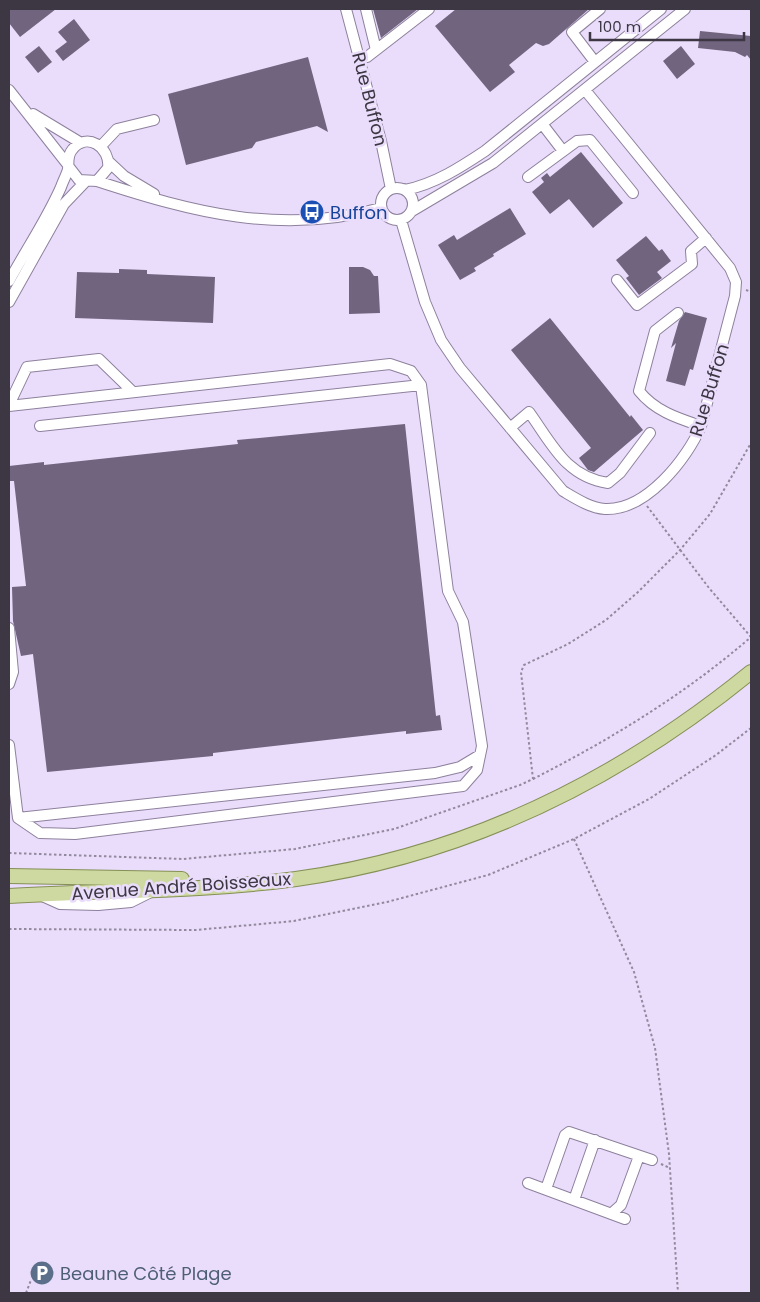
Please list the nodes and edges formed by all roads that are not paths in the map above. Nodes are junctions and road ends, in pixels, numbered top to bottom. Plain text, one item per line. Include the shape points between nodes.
1 (346, 9) edge
2 (366, 9) edge
3 (429, 9) edge
4 (600, 9) edge
5 (661, 9) edge
6 (685, 9) edge
7 (376, 50) junction
8 (359, 59) junction
9 (595, 62) junction
10 (9, 90) edge
11 (585, 90) junction
12 (26, 109) junction
13 (154, 120) dead end
14 (543, 125) junction
15 (81, 143) junction
16 (101, 146) junction
17 (562, 152) junction
18 (109, 162) junction
19 (68, 166) junction
20 (528, 177) dead end
21 (97, 181) junction
22 (85, 182) junction
23 (391, 189) junction
24 (405, 190) junction
25 (633, 192) dead end
26 (166, 201) junction
27 (381, 208) junction
28 (412, 211) junction
29 (401, 220) junction
30 (706, 238) junction
31 (618, 280) dead end
32 (9, 281) edge
33 (9, 302) edge
34 (678, 313) dead end
35 (421, 385) junction
36 (133, 392) junction
37 (9, 405) edge
38 (40, 426) dead end
39 (700, 426) junction
40 (510, 428) junction
41 (650, 433) dead end
42 (9, 628) edge
43 (751, 664) edge
44 (751, 672) edge
45 (9, 684) edge
46 (9, 745) edge
47 (480, 754) junction
48 (18, 818) junction
49 (9, 876) edge
50 (9, 896) edge
51 (595, 1140) junction
52 (639, 1156) junction
53 (652, 1160) dead end
54 (528, 1183) dead end
55 (546, 1189) junction
56 (574, 1200) junction
57 (611, 1214) junction
58 (625, 1219) dead end

1 - 8 street, Rue Buffon
2 - 7 street
3 - 7 street
4 - 9 street via 572,32
5 - 9 street
6 - 11 street
7 - 8 street
8 - 23 street, Rue Buffon
9 - 24 street via 477,156 425,185
10 - 12 street
11 - 14 street
11 - 30 street, Rue Buffon
12 - 15 street
12 - 19 street
13 - 16 street via 117,129
14 - 17 street
14 - 28 street via 494,164
15 - 16 street
15 - 19 street via 69,155
16 - 18 street
17 - 20 street
17 - 25 street via 577,140 590,140
18 - 21 street via 106,173
18 - 26 street via 124,176
19 - 22 street via 75,177
19 - 32 street via 55,199
21 - 22 street
21 - 26 street
22 - 33 street via 64,204
23 - 24 street
23 - 27 street via 381,198
24 - 28 street via 412,197
26 - 27 street via 215,215 269,221 315,220
27 - 29 street via 391,219
28 - 29 street
29 - 40 street, Rue Buffon via 425,302 441,340
30 - 31 street via 691,251 692,264 637,305
30 - 39 street, Rue Buffon via 730,268 736,289
34 - 39 street via 655,331 639,391 657,408
35 - 36 street via 411,371 390,364
35 - 38 street
35 - 47 street via 448,591 463,622 482,746
36 - 37 street
36 - 37 street via 99,359 27,367
39 - 40 street, Rue Buffon via 686,453 659,486 624,506 606,509 584,503 563,491
40 - 41 street via 529,412 567,465 590,481 608,484
42 - 45 street via 13,672
43 - 49 main road, Avenue André Boisseaux via 669,726 599,768 524,806 410,845 339,863 243,875 167,879
44 - 50 main road, Avenue André Boisseaux via 662,739 590,783 510,820 436,846 296,878 222,886
46 - 48 street
47 - 48 street via 460,767 435,774
47 - 48 street via 477,770 463,786 442,790 75,834 40,833
51 - 52 street
51 - 55 street via 574,1132 565,1135
51 - 56 street
52 - 53 street
52 - 57 street via 621,1205
54 - 55 street
55 - 56 street
56 - 57 street
57 - 58 street

